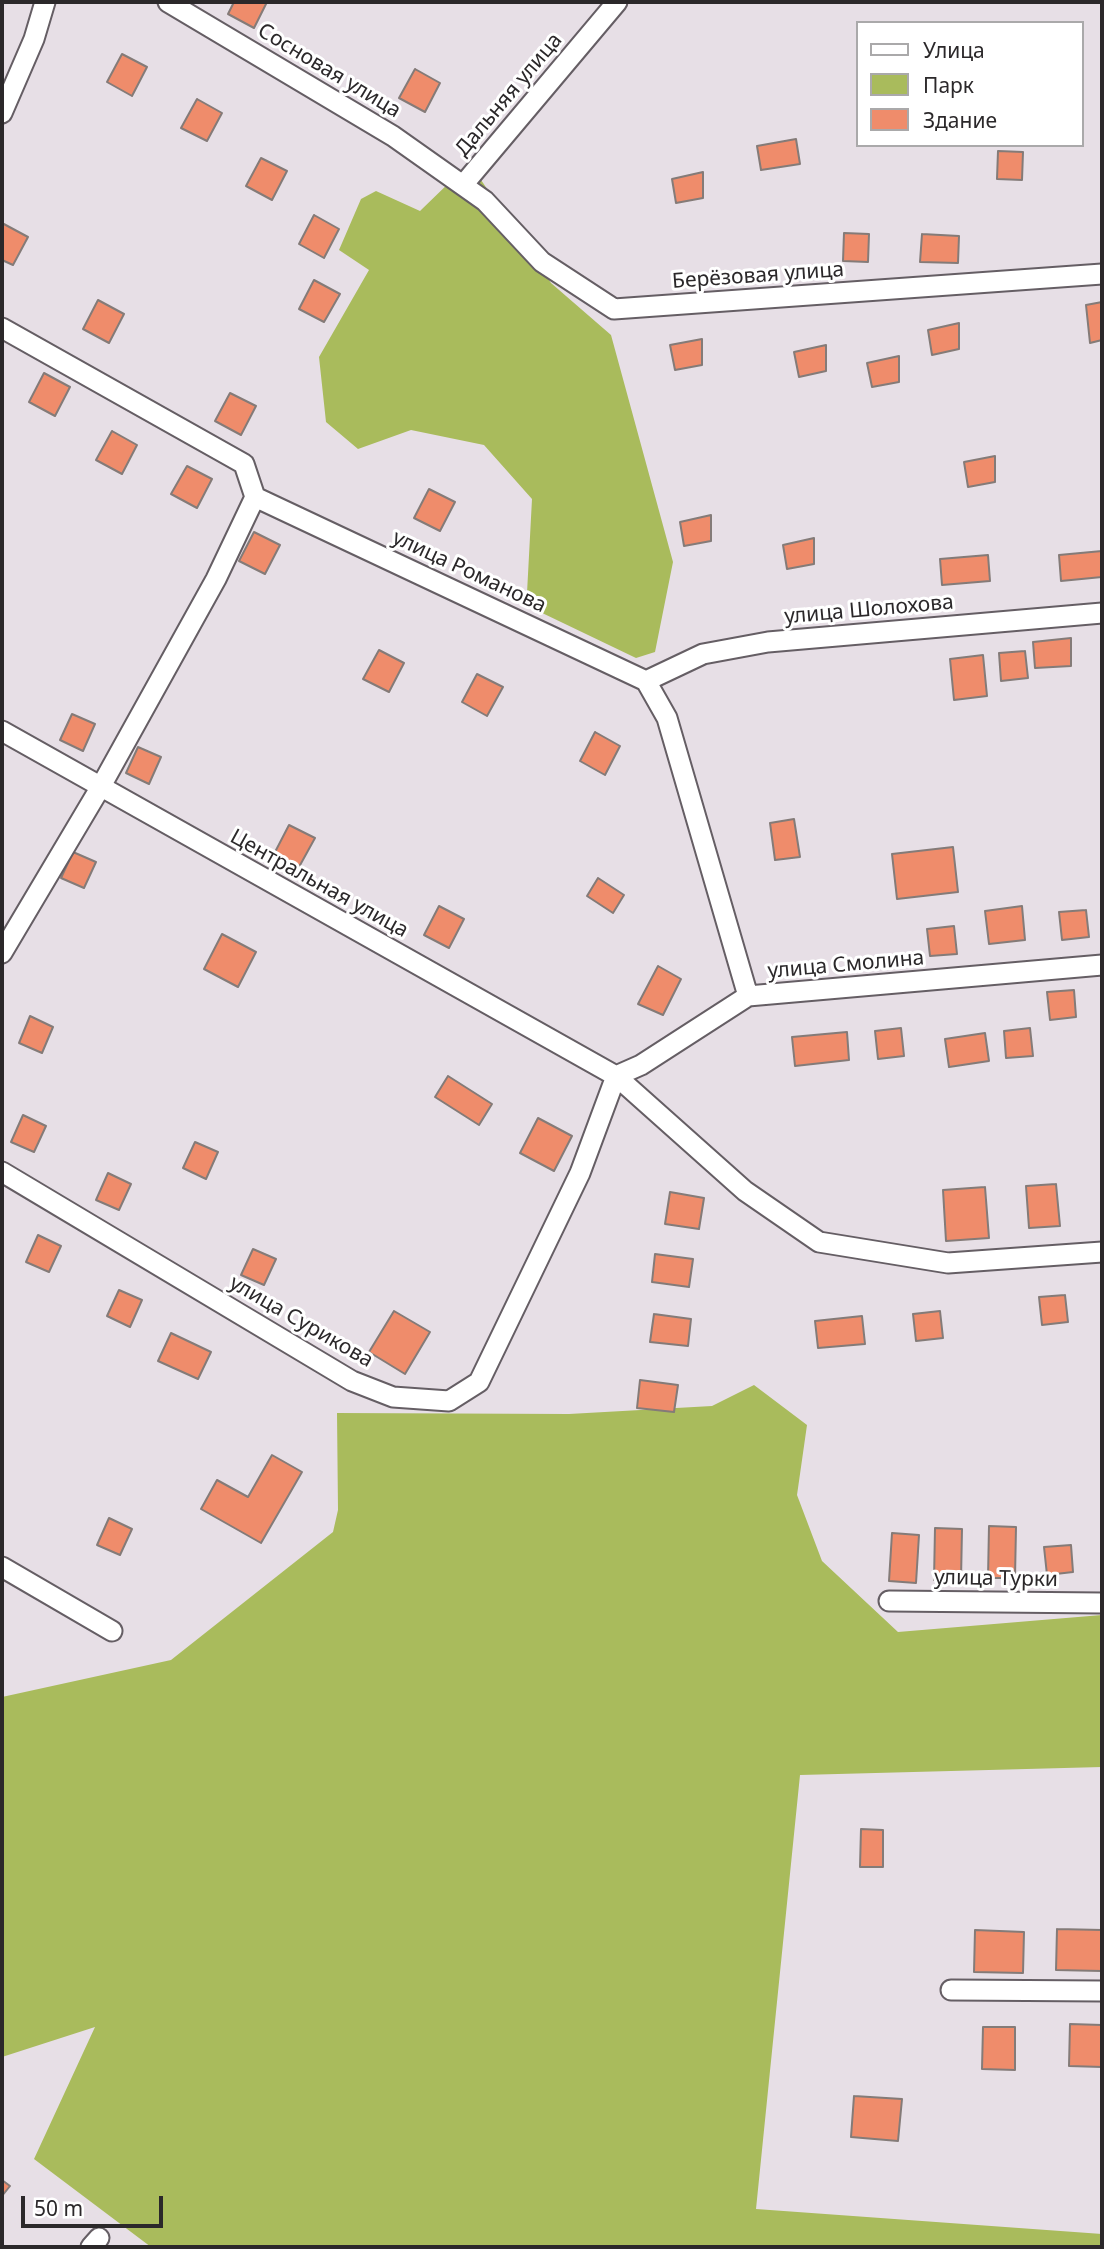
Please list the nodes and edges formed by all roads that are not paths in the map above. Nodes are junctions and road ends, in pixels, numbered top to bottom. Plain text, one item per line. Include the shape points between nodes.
1 (45, 2) edge
2 (167, 2) edge
3 (617, 2) edge
4 (2, 113) edge
5 (463, 185) junction
6 (1102, 274) edge
7 (2, 328) edge
8 (255, 497) junction
9 (1102, 613) edge
10 (646, 681) junction
11 (2, 731) edge
12 (100, 789) junction
13 (2, 953) edge
14 (1102, 965) edge
15 (748, 996) junction
16 (616, 1076) junction
17 (2, 1172) edge
18 (1102, 1252) edge
19 (2, 1567) edge
20 (888, 1601) dead end
21 (1102, 1603) edge
22 (112, 1631) dead end
23 (951, 1990) dead end
24 (1102, 1991) edge

1 - 4 street
2 - 5 street, Сосновая улица via 393,136
3 - 5 street, Дальняя улица
5 - 6 street, Берёзовая улица via 485,201 542,262 614,309
7 - 8 street via 244,464
8 - 10 street, улица Романова
8 - 12 street via 216,579
9 - 10 street, улица Шолохова via 768,642 703,654
10 - 15 street via 667,718
11 - 12 street, Центральная улица
12 - 13 street
12 - 16 street, Центральная улица
14 - 15 street, улица Смолина
15 - 16 street, улица Смолина via 641,1065
16 - 17 street, улица Сурикова via 580,1173 479,1382 449,1401 393,1397 352,1381
16 - 18 street, Центральная улица via 745,1191 819,1242 948,1263
19 - 22 street
20 - 21 street, улица Турки
23 - 24 street

